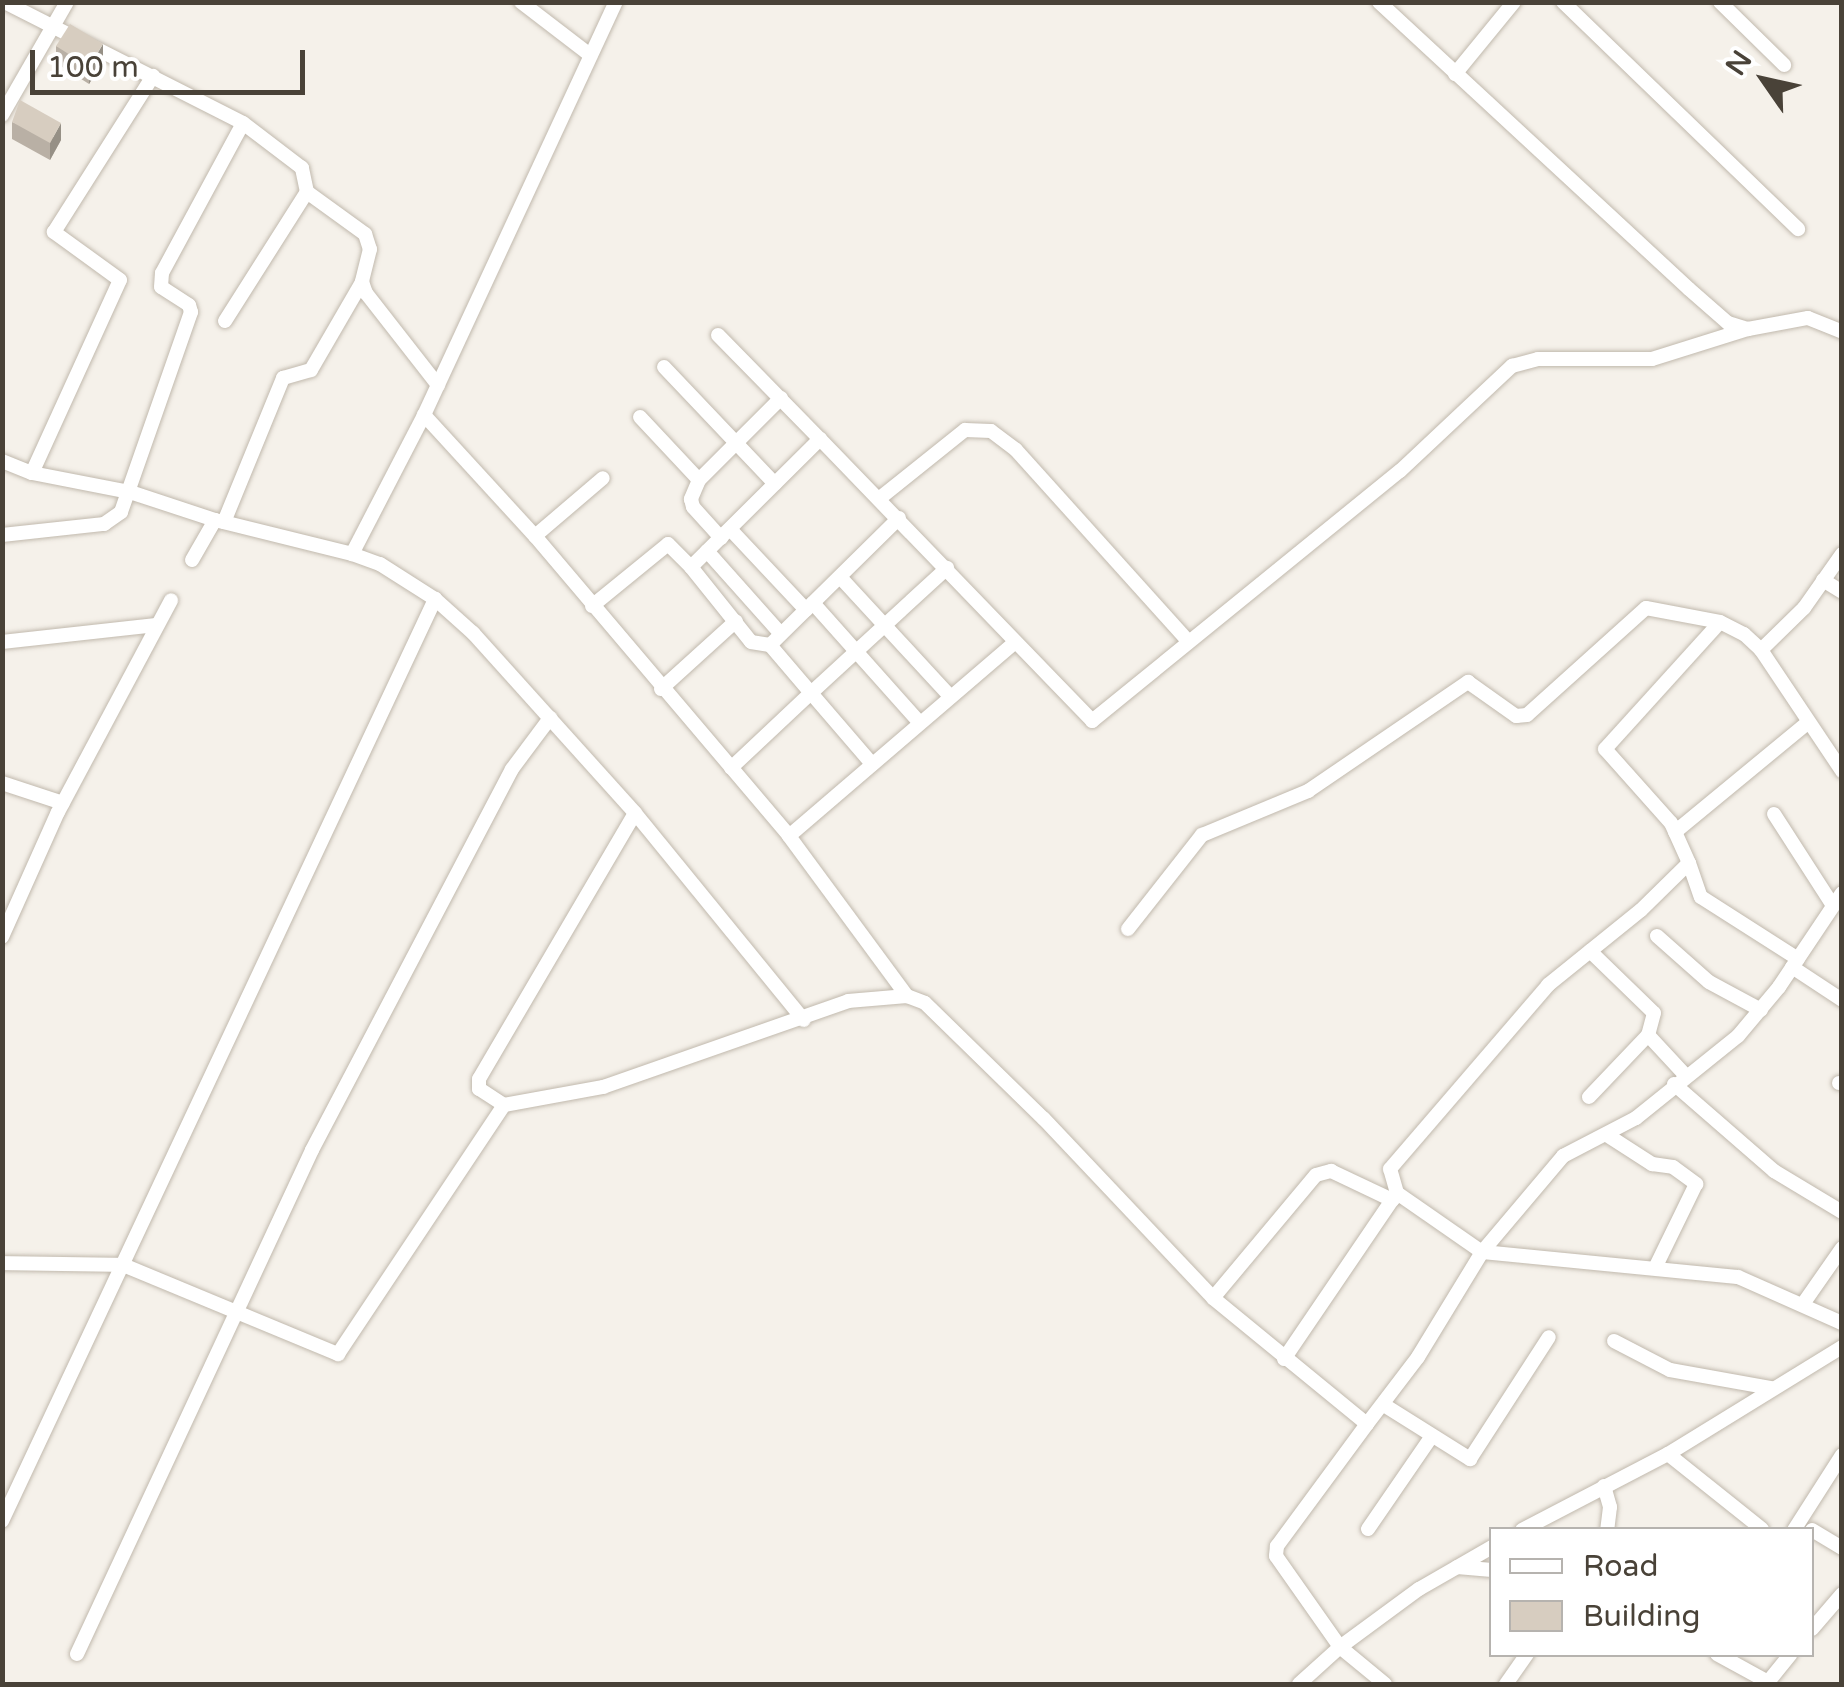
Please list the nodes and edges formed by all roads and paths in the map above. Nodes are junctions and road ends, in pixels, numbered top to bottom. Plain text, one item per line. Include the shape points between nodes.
1 (4, 2) edge
2 (67, 2) edge
3 (521, 2) edge
4 (616, 2) edge
5 (1379, 2) edge
6 (1514, 2) edge
7 (1563, 2) edge
8 (1720, 2) edge
9 (53, 28) junction
10 (590, 55) junction
11 (1784, 65) dead end
12 (1455, 74) junction
13 (153, 76) junction
14 (2, 115) edge
15 (243, 122) junction
16 (307, 192) junction
17 (1798, 229) dead end
18 (362, 282) junction
19 (226, 321) dead end
20 (1748, 330) junction
21 (1842, 332) edge
22 (718, 335) dead end
23 (664, 367) dead end
24 (438, 384) junction
25 (781, 398) junction
26 (424, 415) junction
27 (640, 417) dead end
28 (820, 439) junction
29 (735, 442) junction
30 (2, 461) edge
31 (32, 473) junction
32 (602, 478) dead end
33 (699, 480) junction
34 (775, 484) junction
35 (130, 492) junction
36 (880, 498) junction
37 (899, 518) junction
38 (219, 521) junction
39 (725, 533) junction
40 (2, 535) edge
41 (536, 536) junction
42 (707, 551) junction
43 (352, 554) junction
44 (1842, 554) edge
45 (192, 560) dead end
46 (691, 567) junction
47 (947, 568) junction
48 (840, 577) junction
49 (1824, 580) junction
50 (1842, 592) edge
51 (435, 599) junction
52 (170, 600) dead end
53 (592, 606) junction
54 (809, 606) junction
55 (736, 621) junction
56 (1720, 622) junction
57 (886, 624) junction
58 (156, 625) junction
59 (776, 639) junction
60 (1188, 641) junction
61 (2, 642) edge
62 (1013, 644) junction
63 (1761, 650) junction
64 (856, 651) junction
65 (662, 688) junction
66 (811, 693) junction
67 (949, 695) junction
68 (550, 718) junction
69 (919, 722) junction
70 (1807, 722) junction
71 (872, 764) junction
72 (731, 768) junction
73 (1842, 772) edge
74 (2, 783) edge
75 (63, 803) junction
76 (635, 813) junction
77 (1774, 814) dead end
78 (1675, 832) junction
79 (789, 836) junction
80 (1689, 863) junction
81 (1837, 898) edge
82 (1128, 929) dead end
83 (1657, 936) dead end
84 (2, 937) edge
85 (1590, 951) junction
86 (1795, 963) junction
87 (907, 996) junction
88 (1842, 1000) edge
89 (1760, 1010) junction
90 (804, 1020) junction
91 (1648, 1035) junction
92 (1680, 1080) junction
93 (1589, 1097) dead end
94 (504, 1106) junction
95 (1608, 1135) junction
96 (1395, 1196) junction
97 (1842, 1212) edge
98 (1842, 1248) edge
99 (1482, 1252) junction
100 (2, 1263) edge
101 (122, 1265) junction
102 (1656, 1266) junction
103 (1213, 1298) junction
104 (1803, 1304) junction
105 (237, 1310) junction
106 (1842, 1323) edge
107 (1549, 1337) dead end
108 (1614, 1340) dead end
109 (1842, 1346) edge
110 (1284, 1359) junction
111 (1771, 1388) junction
112 (1384, 1405) junction
113 (1367, 1424) junction
114 (1432, 1436) junction
115 (1668, 1454) junction
116 (1842, 1456) edge
117 (1604, 1486) junction
118 (2, 1521) edge
119 (1528, 1527) edge
120 (1607, 1527) edge
121 (1759, 1527) edge
122 (1804, 1527) edge
123 (1368, 1529) dead end
124 (1814, 1534) edge
125 (1489, 1548) edge
126 (1842, 1548) edge
127 (1456, 1568) junction
128 (1489, 1570) edge
129 (1842, 1594) edge
130 (1814, 1628) edge
131 (1340, 1646) junction
132 (77, 1654) dead end
133 (1524, 1657) edge
134 (1722, 1657) edge
135 (1789, 1657) edge
136 (1299, 1684) edge
137 (1386, 1684) edge
138 (1506, 1684) edge
139 (1769, 1684) edge

1 - 9 street
2 - 9 street
3 - 10 street
4 - 10 street
5 - 12 street
6 - 12 street
7 - 17 street
8 - 11 street
9 - 13 street
9 - 14 street
10 - 24 street
12 - 20 street via 1689,288 1728,322
13 - 15 street
13 - 31 street via 54,232 120,280
15 - 16 street via 302,168
15 - 35 street via 162,273 161,287 191,312
16 - 18 street via 370,240
16 - 19 street
18 - 24 street via 372,305
18 - 38 street via 311,370 283,378
20 - 21 street via 1808,318
20 - 60 street via 1652,359 1538,359 1512,366 1400,471
22 - 25 street
23 - 29 street
24 - 26 street
25 - 28 street
25 - 29 street
26 - 41 street
26 - 43 street
27 - 33 street
28 - 34 street
28 - 36 street
29 - 33 street
29 - 34 street
30 - 31 street
31 - 35 street
32 - 41 street
33 - 39 street via 693,507
34 - 39 street
35 - 38 street
35 - 40 street via 115,520
36 - 37 street
36 - 60 street via 965,430 991,431 1016,450
37 - 47 street
37 - 48 street
38 - 43 street
38 - 45 street
39 - 42 street
39 - 54 street
41 - 53 street
42 - 46 street
42 - 59 street
43 - 51 street
44 - 49 street
46 - 53 street via 668,544
46 - 55 street
47 - 57 street
47 - 62 street
48 - 54 street
48 - 57 street
49 - 50 street
49 - 63 street
51 - 68 street
51 - 101 street
52 - 58 street
53 - 65 street
54 - 59 street
54 - 64 street
55 - 59 street via 751,642
55 - 65 street
56 - 63 street
56 - 78 street via 1605,749
56 - 82 street via 1646,608 1528,714 1516,716 1468,682 1308,791 1202,834
57 - 64 street
57 - 67 street
58 - 61 street
58 - 75 street
59 - 66 street
60 - 62 street via 1092,721
62 - 67 street
63 - 70 street
64 - 66 street
64 - 69 street
65 - 72 street
66 - 71 street
66 - 72 street
67 - 69 street
68 - 76 street
68 - 105 street via 512,769 392,992
69 - 71 street
70 - 73 street
70 - 78 street
71 - 79 street
72 - 79 street
74 - 75 street
75 - 84 street
76 - 90 street
76 - 94 street via 479,1079 479,1089
77 - 81 street
78 - 80 street
79 - 87 street
80 - 85 street
80 - 86 street via 1700,897
81 - 86 street
83 - 89 street via 1710,982
85 - 91 street via 1654,1013
85 - 96 street via 1548,985 1390,1169
86 - 88 street
86 - 89 street
87 - 90 street via 848,1001
87 - 103 street via 924,1003 1044,1119
89 - 92 street via 1738,1036
90 - 94 street via 602,1087
91 - 92 street
91 - 93 street
92 - 95 street
92 - 97 street via 1774,1171
94 - 105 street via 338,1354
95 - 99 street via 1563,1156
95 - 102 street via 1696,1184
96 - 99 street
96 - 103 street via 1331,1171 1316,1175
96 - 110 street
98 - 104 street
99 - 102 street
99 - 112 street
100 - 101 street
101 - 105 street
101 - 118 street
102 - 104 street via 1738,1277
103 - 110 street
104 - 106 street
105 - 132 street
107 - 114 street via 1473,1456
108 - 111 street via 1670,1370
109 - 111 street
110 - 113 street
111 - 115 street
112 - 113 street
112 - 114 street
113 - 131 street via 1277,1546 1276,1556
114 - 123 street
115 - 117 street
115 - 121 street
116 - 122 street
117 - 119 street
117 - 120 street
124 - 126 street
125 - 127 street
127 - 128 street
127 - 131 street
129 - 130 street
131 - 136 street
131 - 137 street
133 - 138 street
134 - 139 street
135 - 139 street

